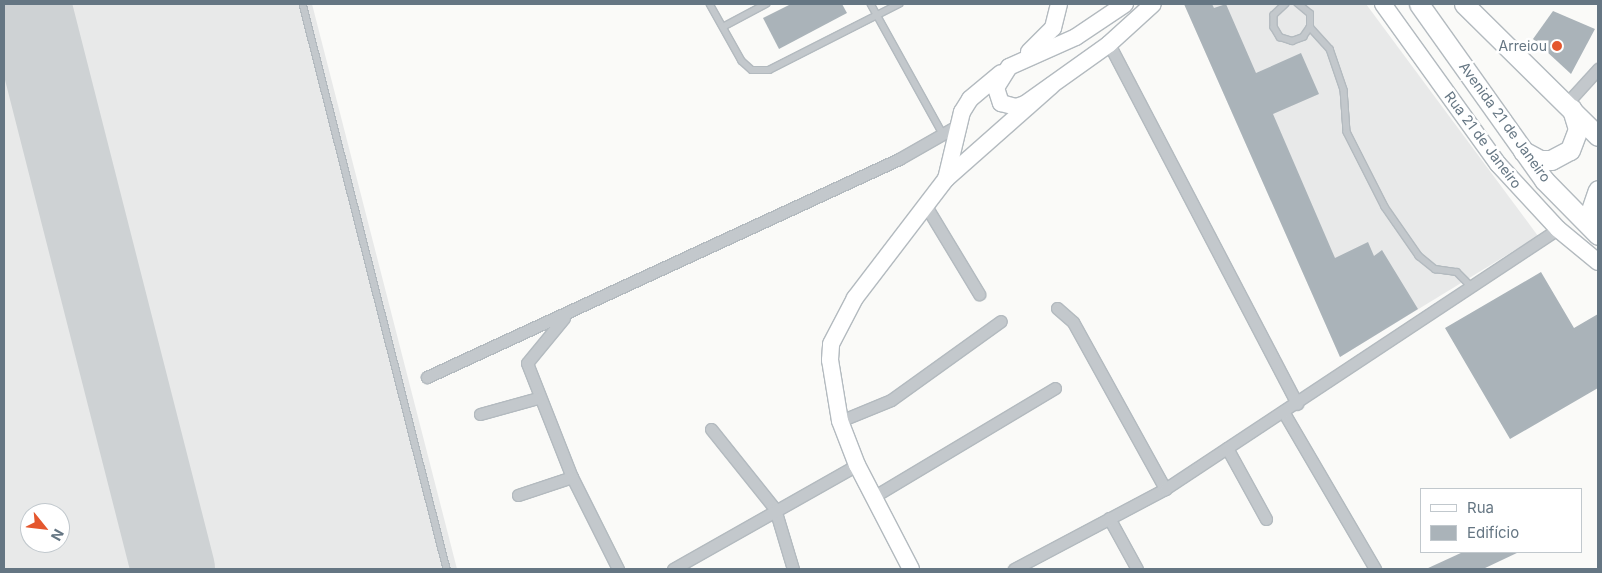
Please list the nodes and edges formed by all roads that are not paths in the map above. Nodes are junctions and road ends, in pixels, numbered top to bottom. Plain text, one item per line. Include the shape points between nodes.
1 (303, 4) edge
2 (719, 4) edge
3 (766, 4) edge
4 (871, 4) edge
5 (899, 4) edge
6 (1059, 4) edge
7 (1125, 4) edge
8 (1153, 4) edge
9 (1286, 4) edge
10 (1298, 4) edge
11 (1383, 4) edge
12 (1419, 4) edge
13 (1464, 4) edge
14 (711, 6) edge
15 (878, 15) junction
16 (723, 27) junction
17 (1310, 27) junction
18 (1109, 44) junction
19 (1009, 66) junction
20 (1598, 69) edge
21 (1051, 86) junction
22 (1570, 106) junction
23 (949, 130) junction
24 (1598, 136) edge
25 (1522, 150) junction
26 (946, 179) junction
27 (1598, 190) edge
28 (926, 206) junction
29 (1558, 229) junction
30 (1598, 234) edge
31 (1598, 262) edge
32 (1472, 287) junction
33 (979, 294) dead end
34 (1057, 308) dead end
35 (567, 315) junction
36 (1001, 321) dead end
37 (427, 377) dead end
38 (1055, 388) dead end
39 (538, 398) junction
40 (1297, 404) junction
41 (1284, 413) junction
42 (480, 414) dead end
43 (840, 421) junction
44 (711, 429) dead end
45 (1227, 448) junction
46 (857, 465) junction
47 (572, 477) junction
48 (1165, 489) junction
49 (518, 495) dead end
50 (873, 497) junction
51 (775, 509) junction
52 (1109, 518) junction
53 (1266, 519) dead end
54 (447, 569) edge
55 (618, 569) edge
56 (673, 569) edge
57 (793, 569) edge
58 (911, 569) edge
59 (1014, 569) edge
60 (1137, 569) edge
61 (1375, 569) edge

1 - 54 lane
2 - 14 lane
3 - 16 lane
4 - 15 lane
5 - 15 lane
6 - 19 street via 1059,17 1044,40
7 - 19 street via 1076,37
8 - 18 street
9 - 17 lane via 1277,9 1273,21 1280,37 1298,40
10 - 17 lane via 1310,14
11 - 29 street, Rua 21 de Janeiro via 1498,164
12 - 25 main road, Avenida 21 de Janeiro
13 - 22 main road
14 - 16 lane
15 - 16 lane via 770,70 752,70 742,61
15 - 23 lane
17 - 32 lane via 1330,49 1344,90 1347,132 1384,207 1420,256 1435,269 1457,272
18 - 21 street
18 - 40 street
19 - 21 street via 996,88 1001,103 1009,107 1025,104
19 - 23 street via 970,99
20 - 22 street
21 - 26 street
22 - 24 main road
22 - 25 main road via 1578,129 1570,150 1551,160 1540,160
23 - 26 street
23 - 35 street via 899,159
25 - 30 main road, Avenida 21 de Janeiro via 1544,180
26 - 28 street
27 - 30 main road via 1590,213
28 - 33 street
28 - 43 street via 855,298 837,329 830,360
29 - 31 street, Rua 21 de Janeiro
29 - 32 street
32 - 40 street
34 - 48 street via 1072,322
35 - 37 street
35 - 39 street via 528,360
36 - 43 street via 891,400
38 - 50 street
39 - 42 street
39 - 47 street
40 - 41 street
41 - 45 street
41 - 61 street
43 - 46 street
44 - 51 street
45 - 48 street
45 - 53 street
46 - 50 street
46 - 51 street
47 - 49 street
47 - 55 street
48 - 52 street
50 - 58 street
51 - 56 street
51 - 57 street
52 - 59 street
52 - 60 street

